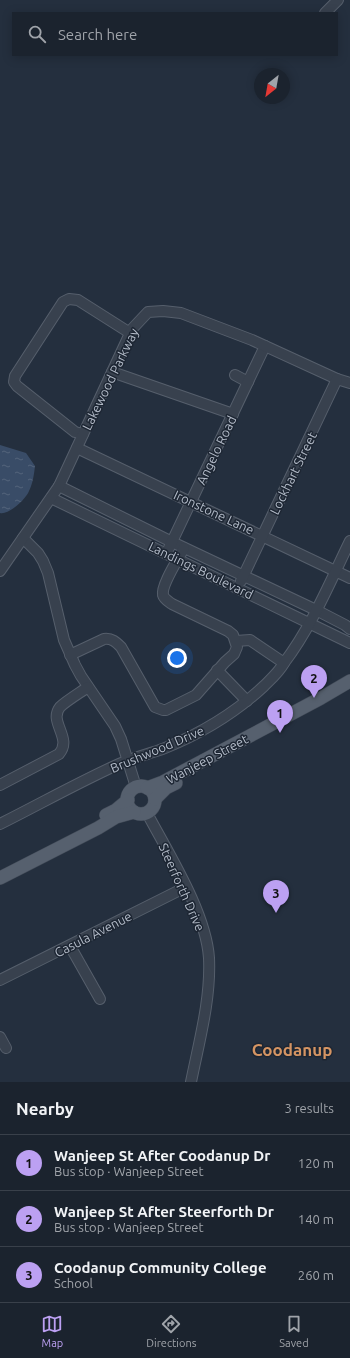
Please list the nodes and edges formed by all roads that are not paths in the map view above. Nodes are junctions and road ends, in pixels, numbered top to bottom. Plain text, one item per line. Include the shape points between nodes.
1 (338, 0) edge
2 (326, 12) edge
3 (130, 333) junction
4 (265, 346) junction
5 (112, 372) junction
6 (235, 375) dead end
7 (337, 379) junction
8 (248, 382) junction
9 (350, 383) edge
10 (233, 414) junction
11 (83, 434) junction
12 (77, 448) junction
13 (59, 486) junction
14 (51, 498) junction
15 (191, 501) junction
16 (262, 535) junction
17 (23, 538) junction
18 (350, 540) edge
19 (172, 542) junction
20 (184, 548) junction
21 (166, 553) junction
22 (178, 559) junction
23 (0, 571) edge
24 (335, 571) junction
25 (243, 576) junction
26 (350, 578) edge
27 (238, 588) junction
28 (316, 610) junction
29 (309, 622) junction
30 (350, 629) edge
31 (236, 641) junction
32 (350, 643) edge
33 (70, 654) junction
34 (284, 663) junction
35 (217, 670) junction
36 (350, 681) edge
37 (88, 687) junction
38 (350, 689) edge
39 (247, 702) junction
40 (127, 760) junction
41 (0, 785) edge
42 (142, 788) junction
43 (155, 799) junction
44 (128, 800) junction
45 (141, 812) junction
46 (0, 824) edge
47 (0, 870) edge
48 (0, 878) edge
49 (186, 887) junction
50 (70, 946) junction
51 (0, 980) edge
52 (100, 999) dead end
53 (0, 1037) edge
54 (6, 1048) dead end
55 (191, 1082) edge

1 - 2 street
3 - 4 street, Lakewood Parkway via 148,312 163,311 181,313
3 - 5 street, Lakewood Parkway
3 - 11 street via 78,300 68,299 62,302 15,376 14,382 17,386 75,432
4 - 7 street, Lakewood Parkway
4 - 8 street, Angelo Road
5 - 10 street
5 - 11 street, Lakewood Parkway
6 - 8 street
7 - 9 street, Lakewood Parkway
7 - 16 street, Lockhart Street
8 - 10 street, Angelo Road
10 - 15 street, Angelo Road
11 - 12 street, Lakewood Parkway
12 - 13 street, Lakewood Parkway
12 - 15 street, Ironstone Lane
13 - 14 street, Lakewood Parkway
13 - 19 street, Landings Boulevard
14 - 17 street, Lakewood Parkway
14 - 21 street, Landings Boulevard
15 - 16 street, Ironstone Lane
15 - 19 street, Angelo Road
16 - 24 street, Ironstone Lane
16 - 25 street, Lockhart Street
17 - 23 street, Lakewood Parkway
17 - 33 street via 38,553 48,573 59,626
18 - 24 street, Brushwood Drive
19 - 20 street, Landings Boulevard
19 - 21 street, Angelo Road
20 - 22 street
20 - 25 street, Landings Boulevard
21 - 22 street, Landings Boulevard
22 - 27 street, Landings Boulevard
22 - 31 street via 164,587 164,596 172,604 228,631 234,635
24 - 26 street, Ironstone Lane
24 - 28 street, Brushwood Drive
25 - 27 street, Lockhart Street
25 - 28 street, Landings Boulevard
27 - 29 street, Landings Boulevard
28 - 29 street, Brushwood Drive
28 - 30 street, Landings Boulevard
29 - 32 street, Landings Boulevard
29 - 34 street, Brushwood Drive
31 - 34 street via 250,640
31 - 35 street via 237,651
33 - 35 street via 104,639 116,642 128,657 152,703 163,710 196,695
33 - 37 street
34 - 39 street, Brushwood Drive
35 - 39 street
36 - 42 main road, Wanjeep Street via 163,782
37 - 40 street via 115,726
37 - 41 street via 60,708 57,714 64,749
38 - 43 main road, Wanjeep Street via 166,788
39 - 40 street, Brushwood Drive via 216,724 187,739
40 - 42 street
40 - 46 street, Brushwood Drive
42 - 43 main road via 153,792
42 - 44 main road via 130,792
43 - 45 main road via 153,807
44 - 45 main road via 129,807
44 - 47 main road via 116,810
45 - 48 main road via 116,817
45 - 49 street, Steerforth Drive
49 - 50 street, Casula Avenue
49 - 55 street, Steerforth Drive via 200,919 209,958 206,999
50 - 51 street, Casula Avenue
50 - 52 street
53 - 54 street

